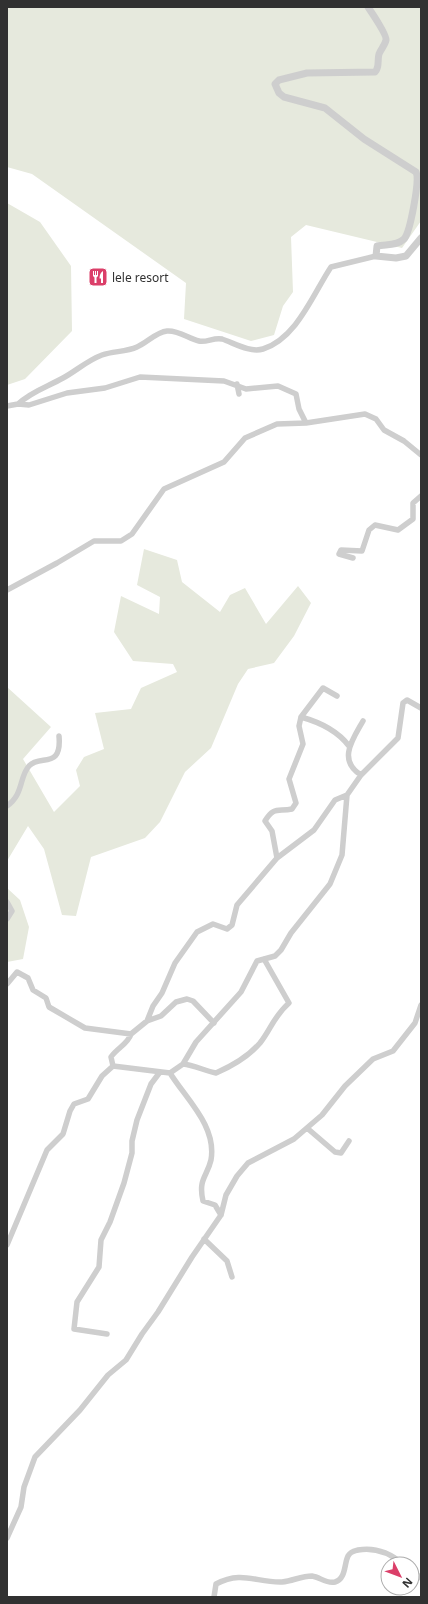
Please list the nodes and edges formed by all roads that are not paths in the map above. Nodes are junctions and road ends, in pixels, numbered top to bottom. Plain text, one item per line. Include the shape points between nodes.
1 (368, 7) edge
2 (421, 238) edge
3 (376, 256) junction
4 (237, 384) junction
5 (239, 394) dead end
6 (18, 404) junction
7 (7, 406) edge
8 (306, 423) junction
9 (421, 455) edge
10 (421, 496) edge
11 (353, 558) dead end
12 (7, 590) edge
13 (338, 696) dead end
14 (421, 708) edge
15 (301, 717) junction
16 (363, 721) dead end
17 (58, 736) dead end
18 (349, 746) junction
19 (361, 775) junction
20 (347, 795) junction
21 (7, 806) edge
22 (277, 858) junction
23 (7, 902) edge
24 (7, 919) edge
25 (264, 959) junction
26 (7, 984) edge
27 (421, 1005) edge
28 (146, 1021) junction
29 (214, 1023) junction
30 (132, 1034) junction
31 (183, 1064) junction
32 (114, 1066) junction
33 (160, 1072) junction
34 (170, 1073) junction
35 (307, 1128) junction
36 (349, 1141) dead end
37 (221, 1215) junction
38 (204, 1239) junction
39 (7, 1245) edge
40 (232, 1277) dead end
41 (107, 1334) dead end
42 (7, 1538) edge
43 (391, 1556) edge
44 (214, 1597) edge

1 - 3 street via 386,38 375,72 306,73 279,80 275,84 281,95 324,108 364,139 416,172 417,185 407,235 398,243 378,246
2 - 3 street via 406,256
3 - 6 street via 331,266 300,321 275,344 262,350 216,338 200,342 180,333 166,331 124,352 103,354 62,379 41,387
4 - 5 street
4 - 6 street via 196,379 140,377 105,388 67,392 29,405
4 - 8 street via 246,388 278,386 296,394 299,409
6 - 7 street
8 - 9 street via 365,414 376,419 384,430 404,441
8 - 12 street via 277,424 245,438 224,462 164,489 132,534 120,541 94,541
10 - 11 street via 413,503 413,520 398,530 375,524 369,530 362,551 341,550 339,554
13 - 15 street via 323,688
14 - 19 street via 407,700 403,703 398,738
15 - 18 street via 319,721 343,738
15 - 22 street via 299,726 303,744 289,779 296,803 292,809 270,812 265,821 272,831
16 - 18 street
17 - 21 street via 60,747 55,755 49,760 31,764 25,770 20,790
18 - 19 street via 348,760 354,771
19 - 20 street
20 - 22 street via 335,800 314,830
20 - 25 street via 342,855 330,884 281,950 275,956
22 - 28 street via 237,905 232,925 227,929 213,924 197,932 175,963
23 - 24 street via 12,911
25 - 29 street via 257,961 241,992
25 - 31 street via 289,1003 275,1017 259,1044 241,1060 216,1073
26 - 30 street via 17,972 28,978 33,990 46,998 49,1007 85,1028
27 - 35 street via 415,1023 393,1051 373,1059
28 - 29 street via 161,1016 176,1002 187,999 193,1001
28 - 30 street
29 - 31 street via 196,1042
30 - 32 street via 111,1057
31 - 34 street
32 - 33 street
32 - 39 street via 102,1076 88,1099 74,1104 63,1134 47,1150
33 - 34 street
33 - 41 street via 151,1084 137,1120 124,1182 101,1240 99,1267 77,1302 74,1329
34 - 37 street via 193,1104 209,1135 211,1160 203,1178 201,1191 203,1201 215,1205
35 - 36 street via 336,1152 341,1153
35 - 37 street via 294,1139 248,1163 226,1195
37 - 38 street
38 - 40 street via 227,1261
38 - 42 street via 126,1360 108,1376 35,1458 24,1487 21,1507
43 - 44 street via 365,1548 352,1551 348,1555 342,1577 336,1582 325,1582 315,1576 281,1582 227,1578 216,1584

